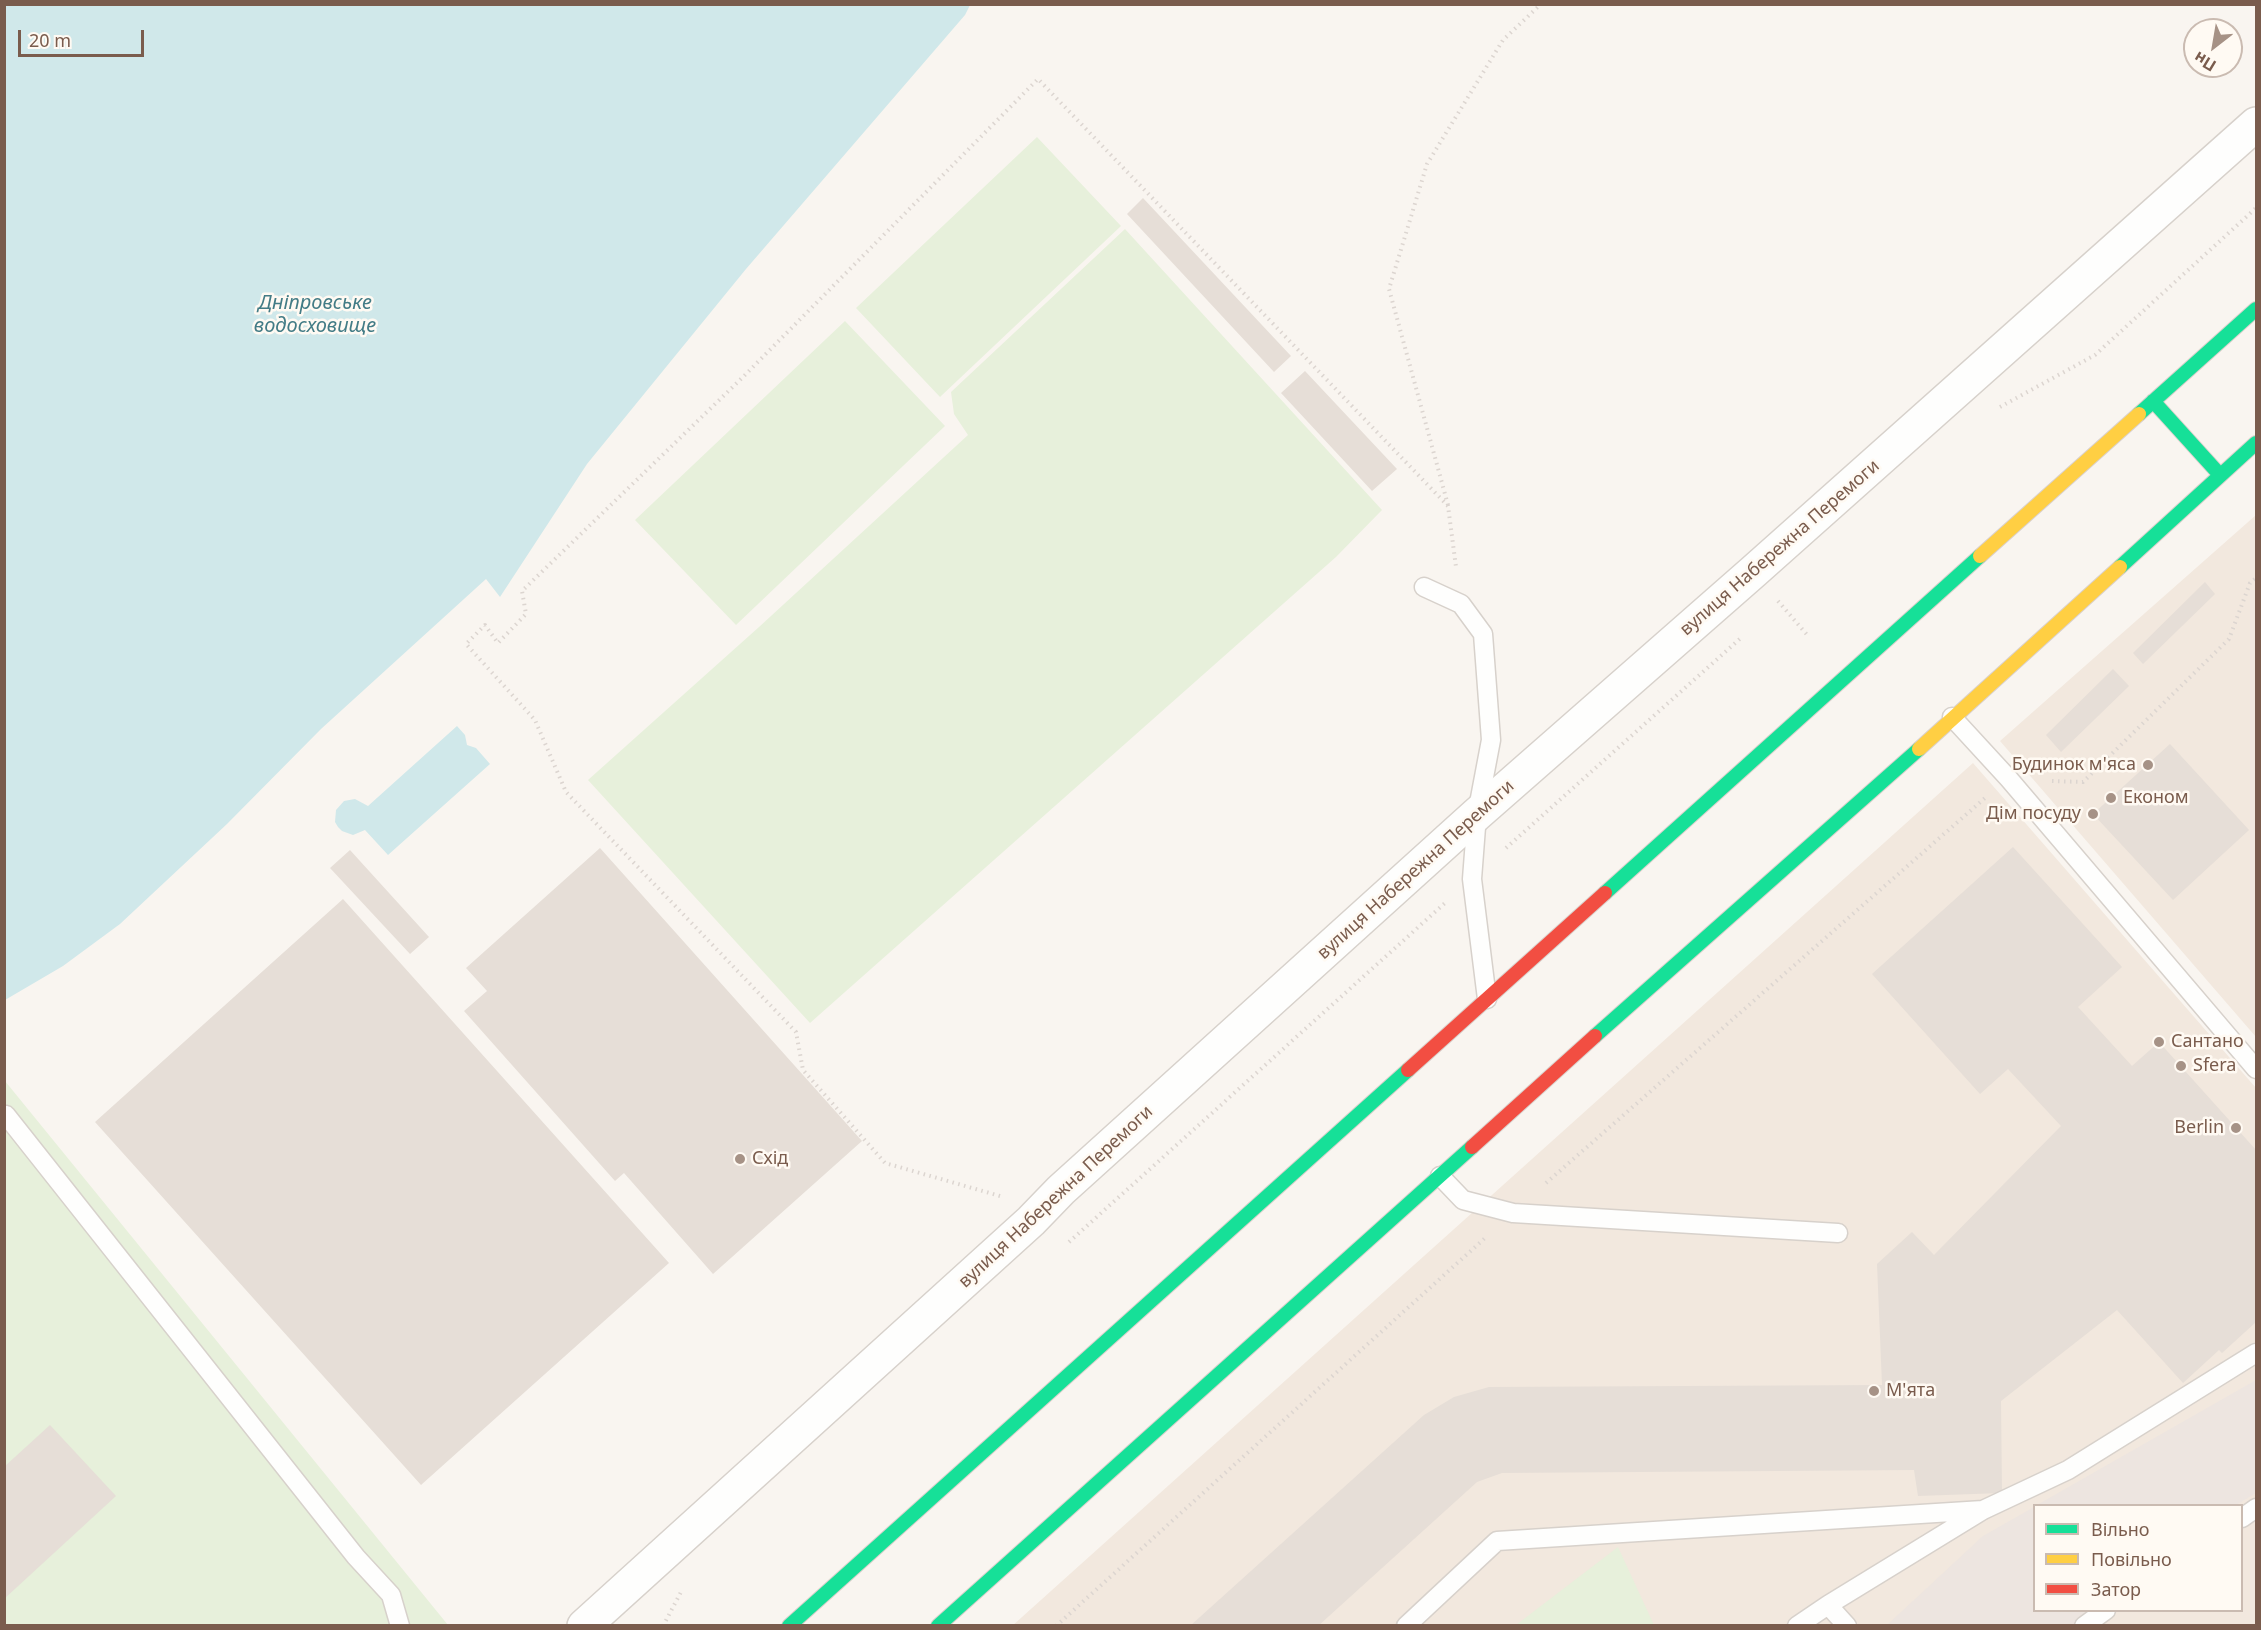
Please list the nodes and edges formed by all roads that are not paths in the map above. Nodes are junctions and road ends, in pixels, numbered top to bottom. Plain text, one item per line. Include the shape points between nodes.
1 (2256, 124) edge
2 (2256, 309) edge
3 (2153, 401) junction
4 (2256, 443) edge
5 (2220, 475) junction
6 (1424, 587) dead end
7 (1952, 717) junction
8 (1477, 814) junction
9 (1487, 999) junction
10 (2256, 1068) edge
11 (6, 1115) edge
12 (1440, 1176) junction
13 (1838, 1233) dead end
14 (2256, 1353) edge
15 (2256, 1508) edge
16 (1983, 1510) junction
17 (2243, 1517) edge
18 (1828, 1605) junction
19 (2105, 1612) edge
20 (400, 1626) edge
21 (584, 1626) edge
22 (789, 1626) edge
23 (938, 1626) edge
24 (1406, 1626) edge
25 (1797, 1626) edge
26 (1847, 1626) edge
27 (2084, 1626) edge

1 - 8 street, вулиця Набережна Перемоги
2 - 3 main road
3 - 5 main road
3 - 9 main road
4 - 5 main road
5 - 7 main road
6 - 8 lane via 1461,604 1483,634 1491,740
7 - 10 lane
7 - 12 main road
8 - 9 lane via 1472,879
8 - 21 street, вулиця Набережна Перемоги
9 - 22 main road
11 - 20 lane via 391,1595
12 - 13 lane via 1463,1200 1512,1213
12 - 23 main road
14 - 16 lane via 2068,1470
15 - 17 lane
16 - 18 lane
16 - 24 lane via 1497,1541
18 - 25 lane
18 - 26 lane
19 - 27 lane

